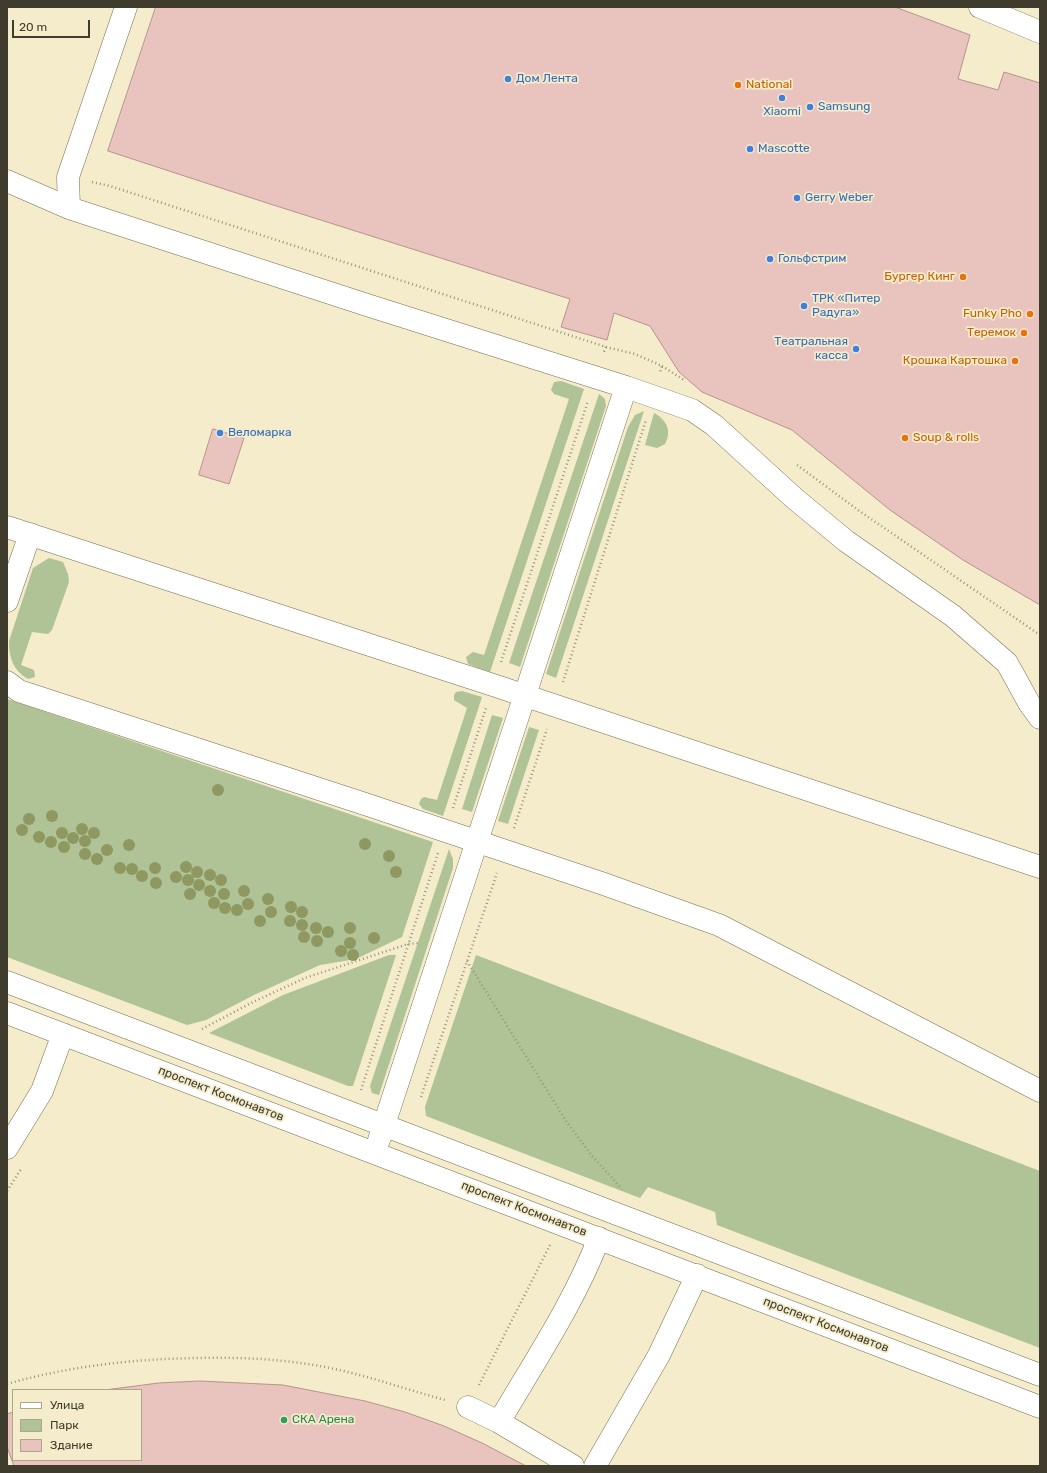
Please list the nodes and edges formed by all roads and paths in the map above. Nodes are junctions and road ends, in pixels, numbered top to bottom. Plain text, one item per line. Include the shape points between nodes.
1 (126, 7) edge
2 (980, 7) edge
3 (1040, 32) edge
4 (7, 181) edge
5 (89, 181) dead end
6 (68, 208) junction
7 (606, 347) junction
8 (602, 357) dead end
9 (662, 366) junction
10 (660, 374) dead end
11 (687, 382) dead end
12 (626, 387) junction
13 (589, 399) dead end
14 (647, 418) dead end
15 (796, 464) dead end
16 (7, 526) edge
17 (30, 534) junction
18 (7, 602) edge
19 (1040, 636) edge
20 (7, 682) edge
21 (493, 685) junction
22 (525, 696) junction
23 (555, 705) junction
24 (1040, 718) edge
25 (452, 811) dead end
26 (512, 831) dead end
27 (477, 842) junction
28 (440, 845) dead end
29 (1040, 867) edge
30 (498, 872) dead end
31 (408, 944) junction
32 (467, 961) junction
33 (7, 982) edge
34 (7, 1013) edge
35 (199, 1031) dead end
36 (63, 1034) junction
37 (1040, 1091) edge
38 (359, 1096) dead end
39 (419, 1104) dead end
40 (15, 1118) edge
41 (384, 1126) junction
42 (7, 1148) edge
43 (375, 1153) junction
44 (624, 1191) dead end
45 (599, 1238) junction
46 (551, 1243) dead end
47 (697, 1275) junction
48 (1040, 1375) edge
49 (7, 1384) edge
50 (468, 1407) junction
51 (1040, 1407) edge
52 (499, 1422) junction
53 (573, 1466) edge
54 (595, 1466) edge

1 - 6 street via 68,177
2 - 3 street
4 - 6 street
5 - 7 path
6 - 12 street
7 - 8 path
7 - 9 path via 635,354
9 - 10 path
9 - 11 path
12 - 22 street
12 - 24 street via 692,410 714,425 794,498 846,541 952,616 1007,663
13 - 21 path
14 - 23 path
15 - 19 path
16 - 17 street
17 - 18 street
17 - 21 street
20 - 27 street via 19,691
21 - 22 street
21 - 25 path
22 - 23 street
22 - 27 street
23 - 26 path
23 - 29 street
27 - 37 street via 719,925
27 - 41 street
28 - 31 path
30 - 32 path
31 - 35 path via 305,978
31 - 38 path
32 - 39 path
32 - 44 path via 566,1121 592,1156
33 - 41 street
34 - 36 street, проспект Космонавтов
36 - 40 street via 42,1091
36 - 43 street, проспект Космонавтов
40 - 42 street
41 - 43 street
41 - 48 street
43 - 45 street, проспект Космонавтов
45 - 47 street, проспект Космонавтов
45 - 52 street via 571,1298
46 - 50 path
47 - 51 street, проспект Космонавтов
47 - 54 street via 659,1355
49 - 50 path via 105,1363 154,1358 242,1357 324,1367 367,1376
50 - 52 street
52 - 53 street

